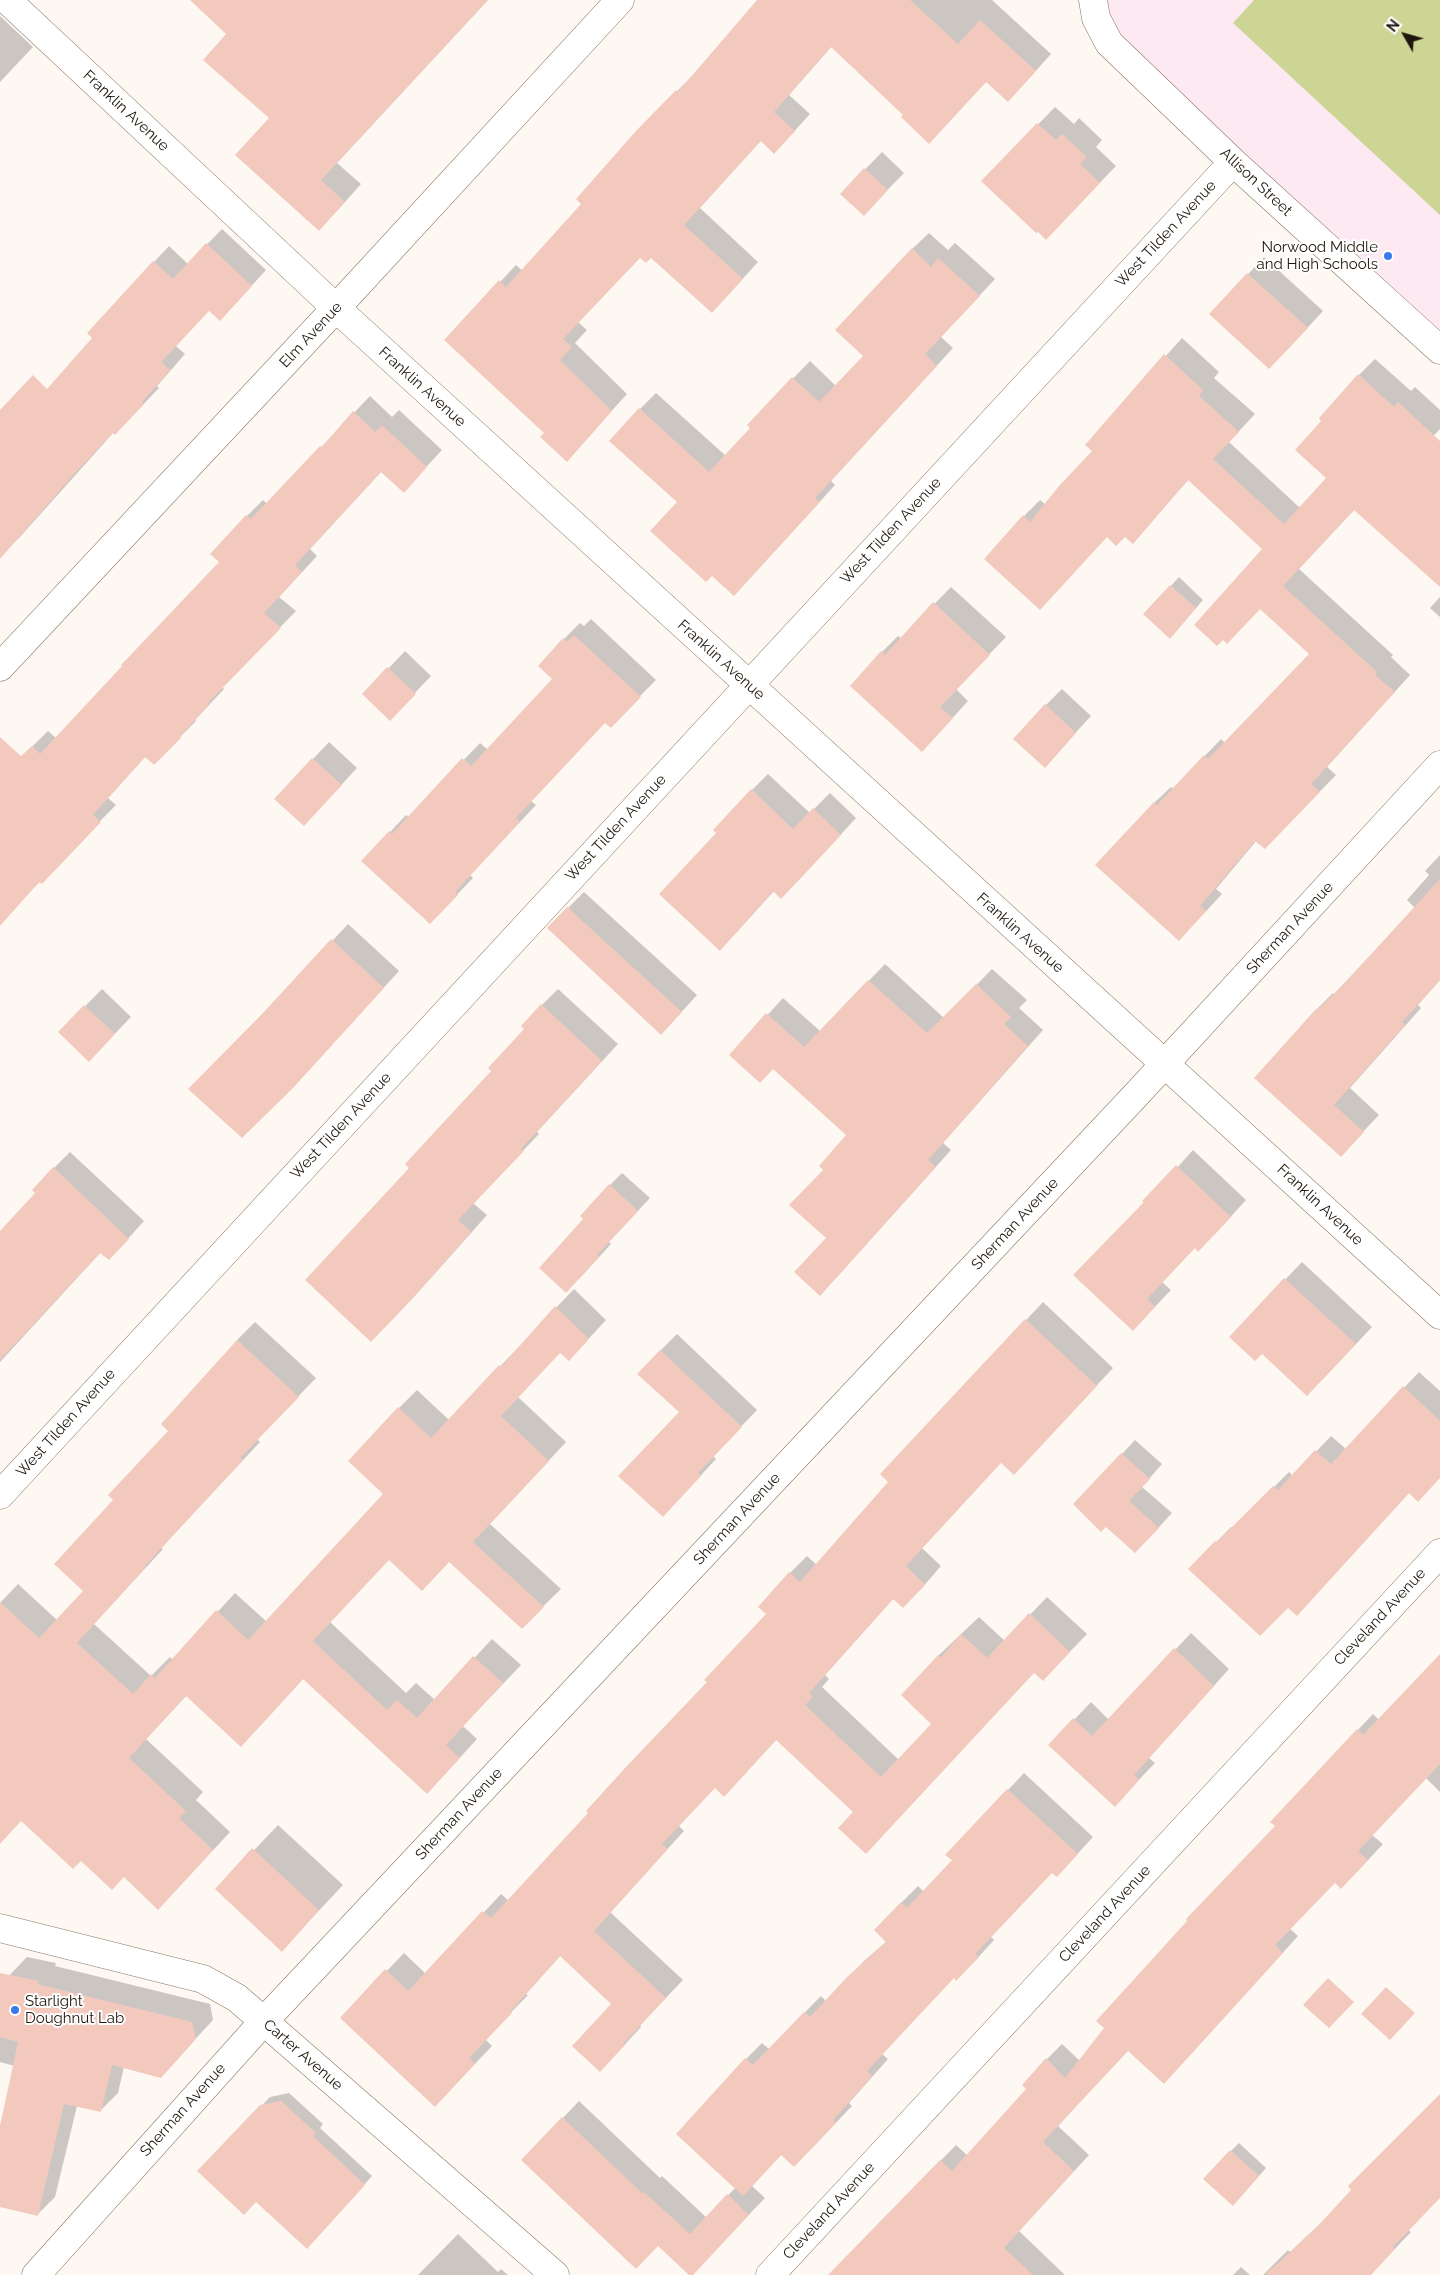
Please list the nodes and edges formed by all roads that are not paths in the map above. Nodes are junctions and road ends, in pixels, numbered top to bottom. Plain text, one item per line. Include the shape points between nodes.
1 (8, 0) edge
2 (620, 0) edge
3 (1093, 0) edge
4 (1233, 162) junction
5 (336, 308) junction
6 (1440, 350) edge
7 (0, 667) edge
8 (748, 685) junction
9 (1440, 765) edge
10 (1166, 1063) junction
11 (1440, 1315) edge
12 (0, 1495) edge
13 (1440, 1553) edge
14 (0, 1928) edge
15 (264, 2021) junction
16 (36, 2275) edge
17 (555, 2275) edge
18 (770, 2275) edge

1 - 5 street, Franklin Avenue
2 - 5 street, Elm Avenue
3 - 4 street, Allison Street via 1096,18 1109,43
4 - 6 street, Allison Street
4 - 8 street, West Tilden Avenue
5 - 7 street, Elm Avenue
5 - 8 street, Franklin Avenue
8 - 10 street, Franklin Avenue
8 - 12 street, West Tilden Avenue
9 - 10 street, Sherman Avenue
10 - 11 street, Franklin Avenue
10 - 15 street, Sherman Avenue
13 - 18 street, Cleveland Avenue
14 - 15 street, Carter Avenue via 203,1979 237,1998
15 - 16 street, Sherman Avenue
15 - 17 street, Carter Avenue

